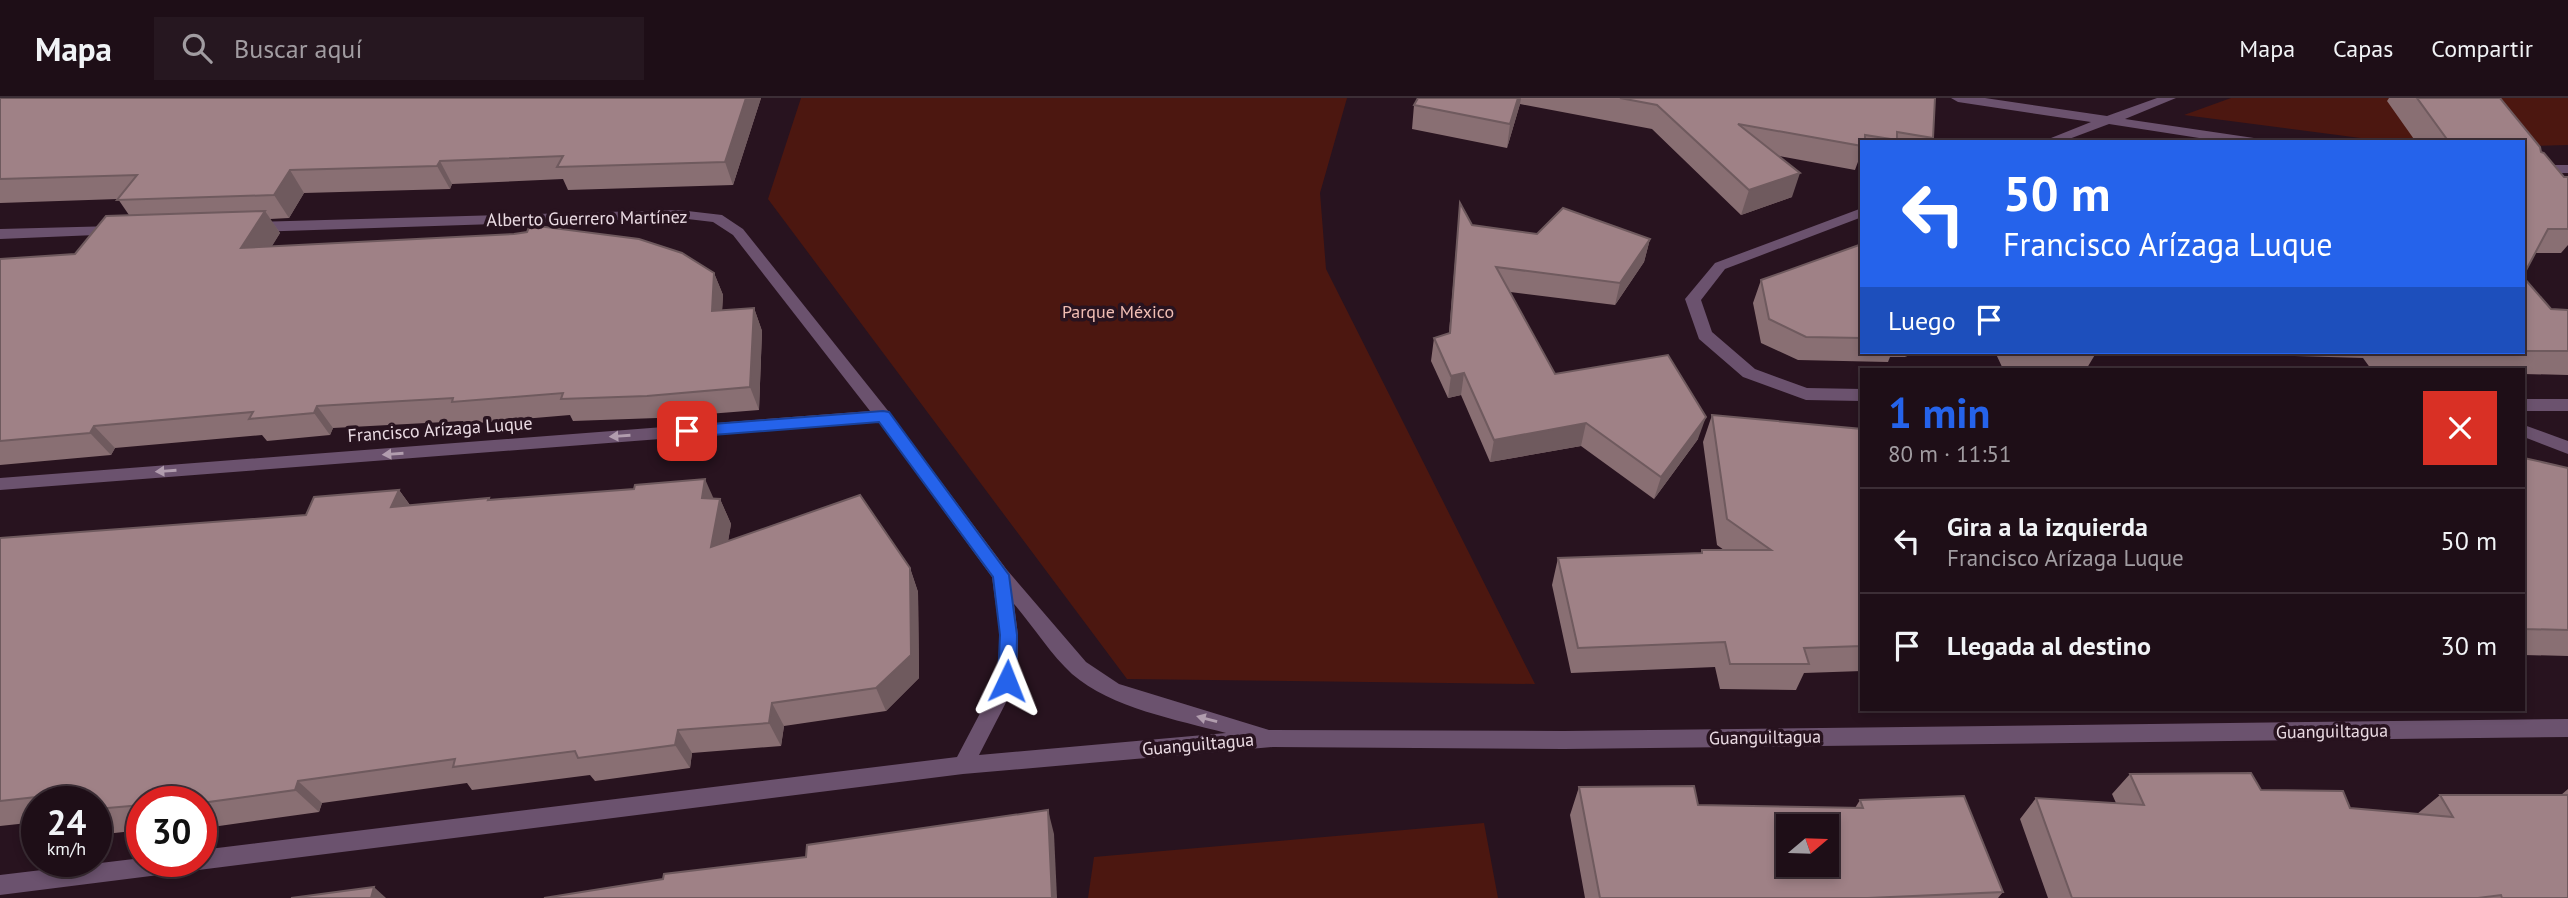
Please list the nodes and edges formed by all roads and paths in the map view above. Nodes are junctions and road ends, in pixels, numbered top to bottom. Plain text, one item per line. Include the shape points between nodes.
1 (1958, 98) edge
2 (2169, 98) edge
3 (2104, 121) junction
4 (2053, 140) edge
5 (2240, 140) edge
6 (2525, 169) edge
7 (2568, 169) edge
8 (1860, 213) edge
9 (236, 227) edge
10 (125, 231) edge
11 (0, 234) edge
12 (1860, 395) edge
13 (2525, 405) edge
14 (2568, 405) edge
15 (883, 416) junction
16 (2525, 431) edge
17 (2568, 447) edge
18 (0, 484) edge
19 (1001, 575) junction
20 (2568, 728) edge
21 (1273, 738) junction
22 (962, 765) junction
23 (217, 858) edge
24 (126, 869) edge
25 (0, 885) edge

1 - 3 street
2 - 3 street
3 - 4 street
3 - 5 street
6 - 7 street
8 - 12 street via 1720,265 1693,299 1705,335 1749,373 1806,394
9 - 15 street, Alberto Guerrero Martínez via 679,214 717,218 737,232
10 - 11 street
13 - 14 street
15 -> 18 street, Francisco Arízaga Luque
15 - 19 street, Alberto Guerrero Martínez
16 - 17 street
21 -> 19 street, Alberto Guerrero Martínez via 1112,690 1079,667
19 - 22 street, Alberto Guerrero Martínez via 1009,635 1007,681
20 - 21 street, Guanguiltagua
21 - 22 street, Guanguiltagua
22 - 23 street, Guanguiltagua
24 - 25 street

